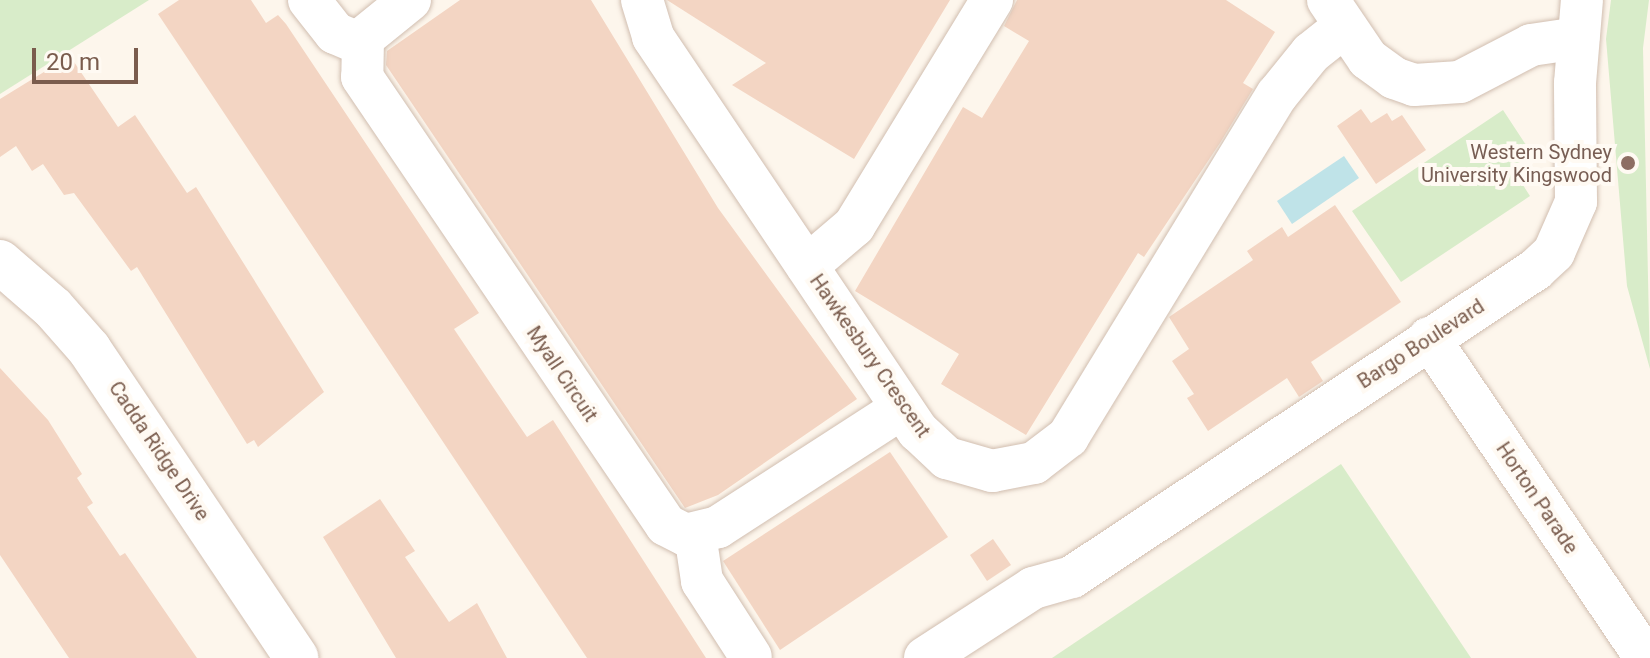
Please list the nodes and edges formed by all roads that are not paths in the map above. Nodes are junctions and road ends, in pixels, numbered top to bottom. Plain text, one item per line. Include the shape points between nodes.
1 (309, 0) edge
2 (410, 0) edge
3 (642, 0) edge
4 (992, 0) edge
5 (1337, 13) edge
6 (1580, 19) edge
7 (361, 44) junction
8 (0, 262) edge
9 (807, 266) junction
10 (1429, 338) junction
11 (902, 408) junction
12 (695, 534) junction
13 (1072, 577) junction
14 (751, 657) edge
15 (297, 658) edge
16 (925, 658) edge
17 (978, 658) edge
18 (1646, 658) edge

1 - 7 street via 335,33
2 - 7 street via 372,25
3 - 9 street, Hawkesbury Crescent via 653,37
4 - 9 street via 854,226
5 - 6 street via 1385,73 1429,86 1469,78
5 - 11 street, Hawkesbury Crescent via 1277,95 1060,446 1019,468 973,468 937,451
6 - 10 street, Bargo Boulevard via 1576,202 1563,239 1535,270
7 - 12 street, Myall Circuit via 362,77 652,509 674,531
8 - 15 street, Cadda Ridge Drive via 53,308 89,349
9 - 11 street, Hawkesbury Crescent
10 - 13 street, Bargo Boulevard
10 - 18 street, Horton Parade
11 - 12 street via 718,527
12 - 14 street via 702,581
13 - 16 street, Bargo Boulevard via 1033,588
13 - 17 street, Bargo Boulevard via 1049,609

